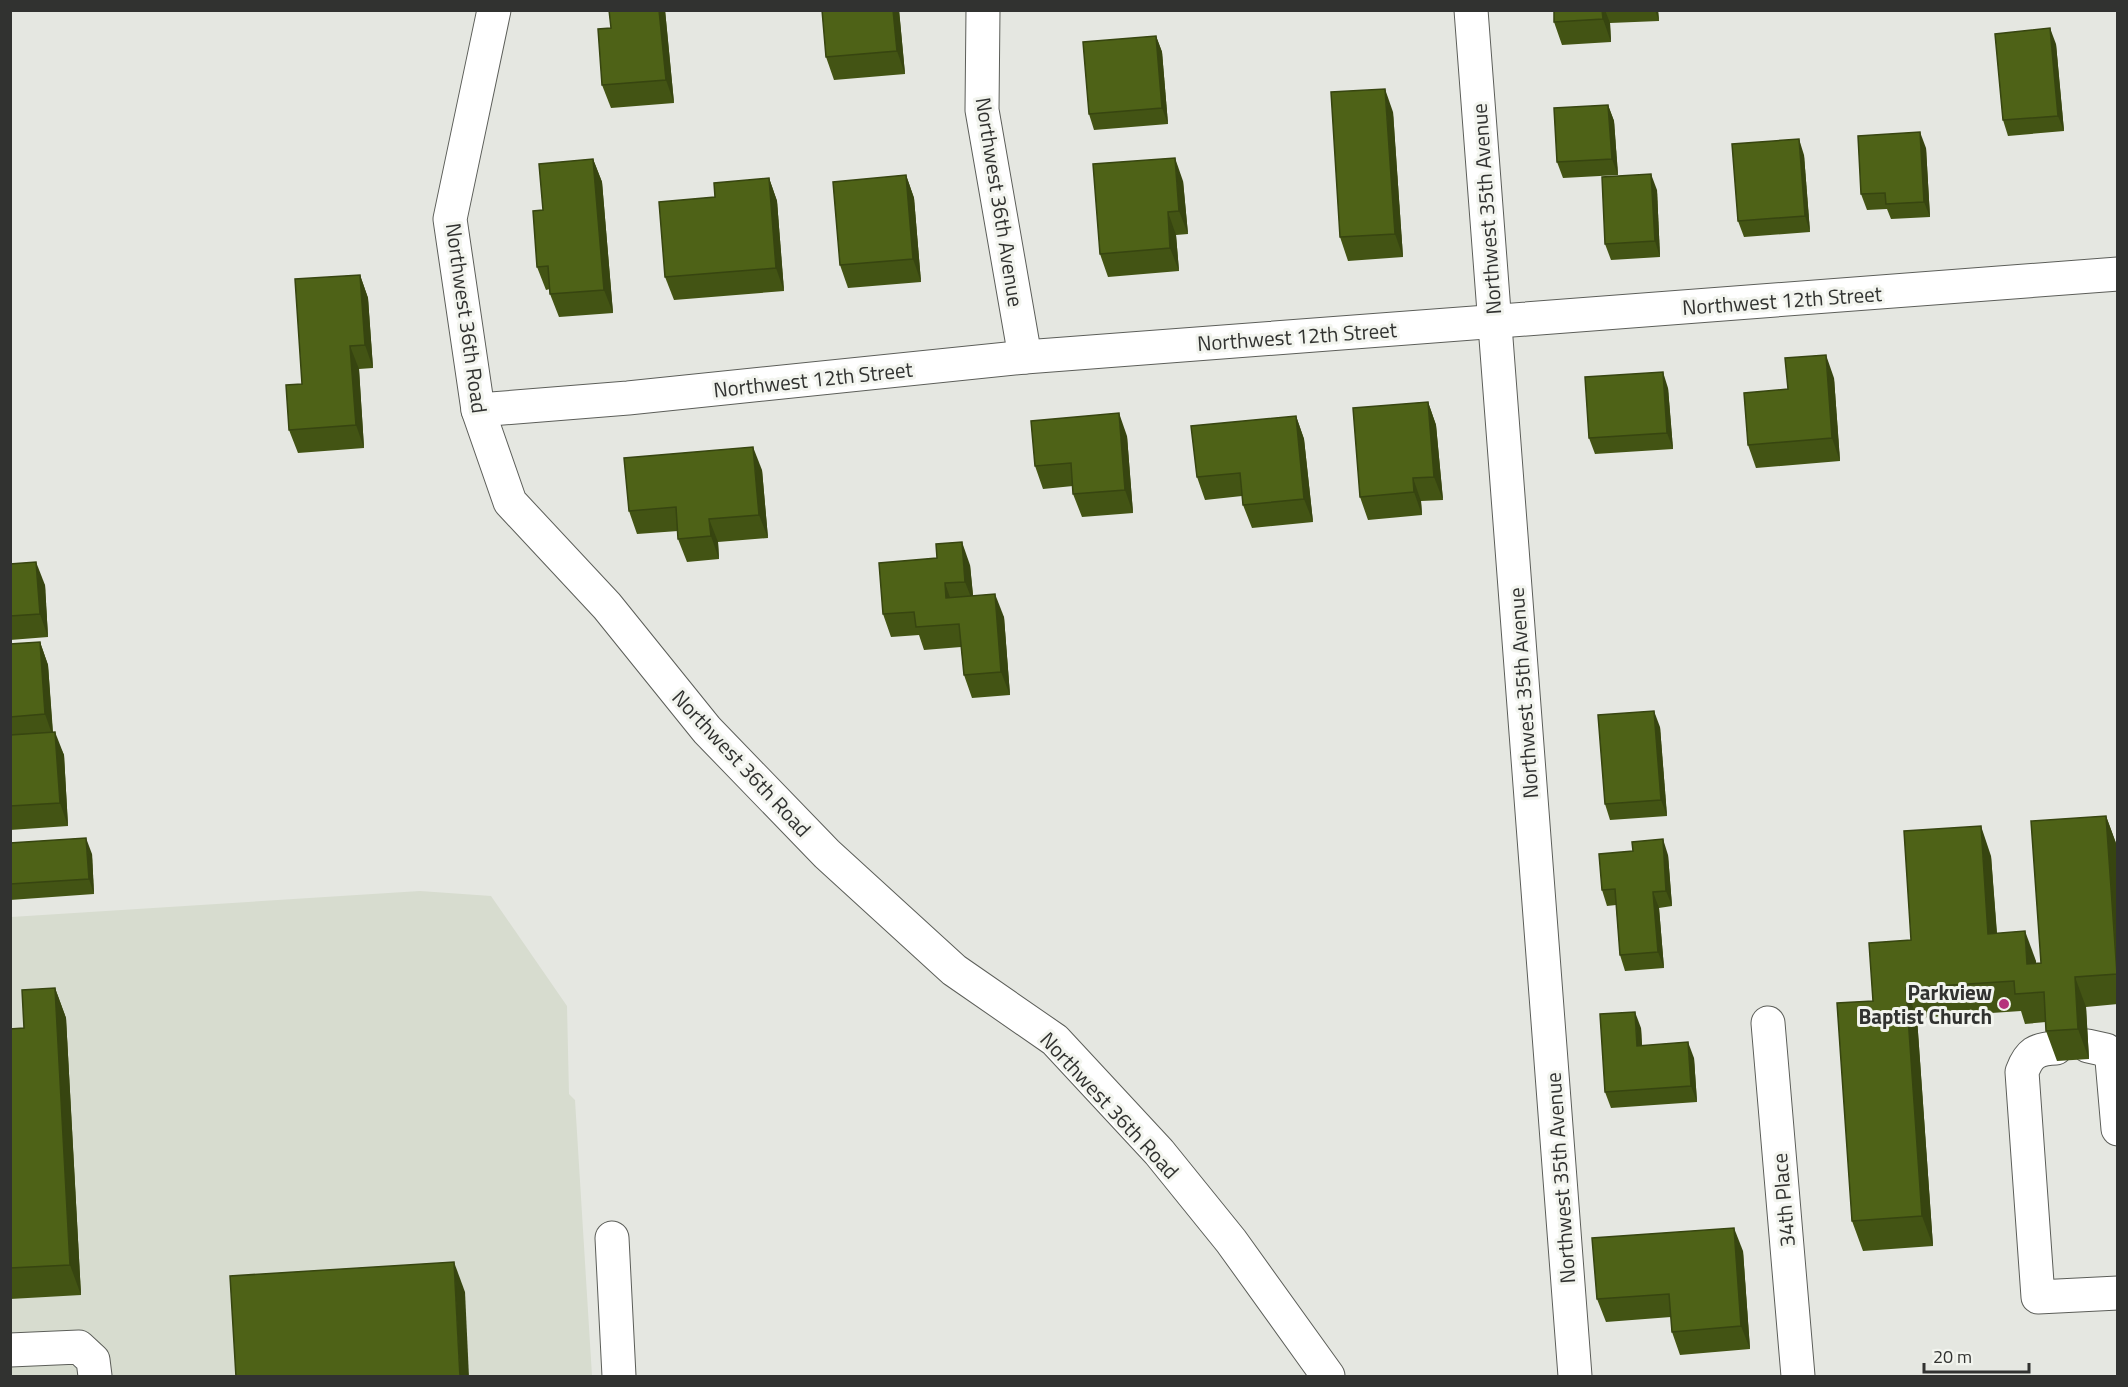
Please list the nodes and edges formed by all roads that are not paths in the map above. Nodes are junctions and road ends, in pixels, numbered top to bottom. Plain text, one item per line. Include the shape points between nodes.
1 (494, 10) edge
2 (983, 10) edge
3 (1471, 10) edge
4 (2118, 274) edge
5 (1495, 321) junction
6 (1025, 357) junction
7 (478, 410) junction
8 (1768, 1023) dead end
9 (2088, 1046) dead end
10 (2056, 1048) edge
11 (2118, 1129) edge
12 (612, 1238) dead end
13 (2118, 1293) edge
14 (10, 1350) edge
15 (95, 1377) edge
16 (619, 1377) edge
17 (1328, 1377) edge
18 (1575, 1377) edge
19 (1798, 1377) edge

1 - 7 street, Northwest 36th Road via 450,219
2 - 6 street, Northwest 36th Avenue via 982,110
3 - 5 street, Northwest 35th Avenue
4 - 5 street, Northwest 12th Street
5 - 6 street, Northwest 12th Street
5 - 18 street, Northwest 35th Avenue
6 - 7 street, Northwest 12th Street
7 - 17 street, Northwest 36th Road via 510,502 607,606 707,730 827,854 954,970 1055,1040 1160,1152 1231,1241
8 - 19 street, 34th Place
9 - 11 street via 2106,1050 2112,1060
10 - 13 street via 2039,1049 2028,1057 2022,1072 2038,1297
12 - 16 street
14 - 15 street via 79,1347 93,1360

